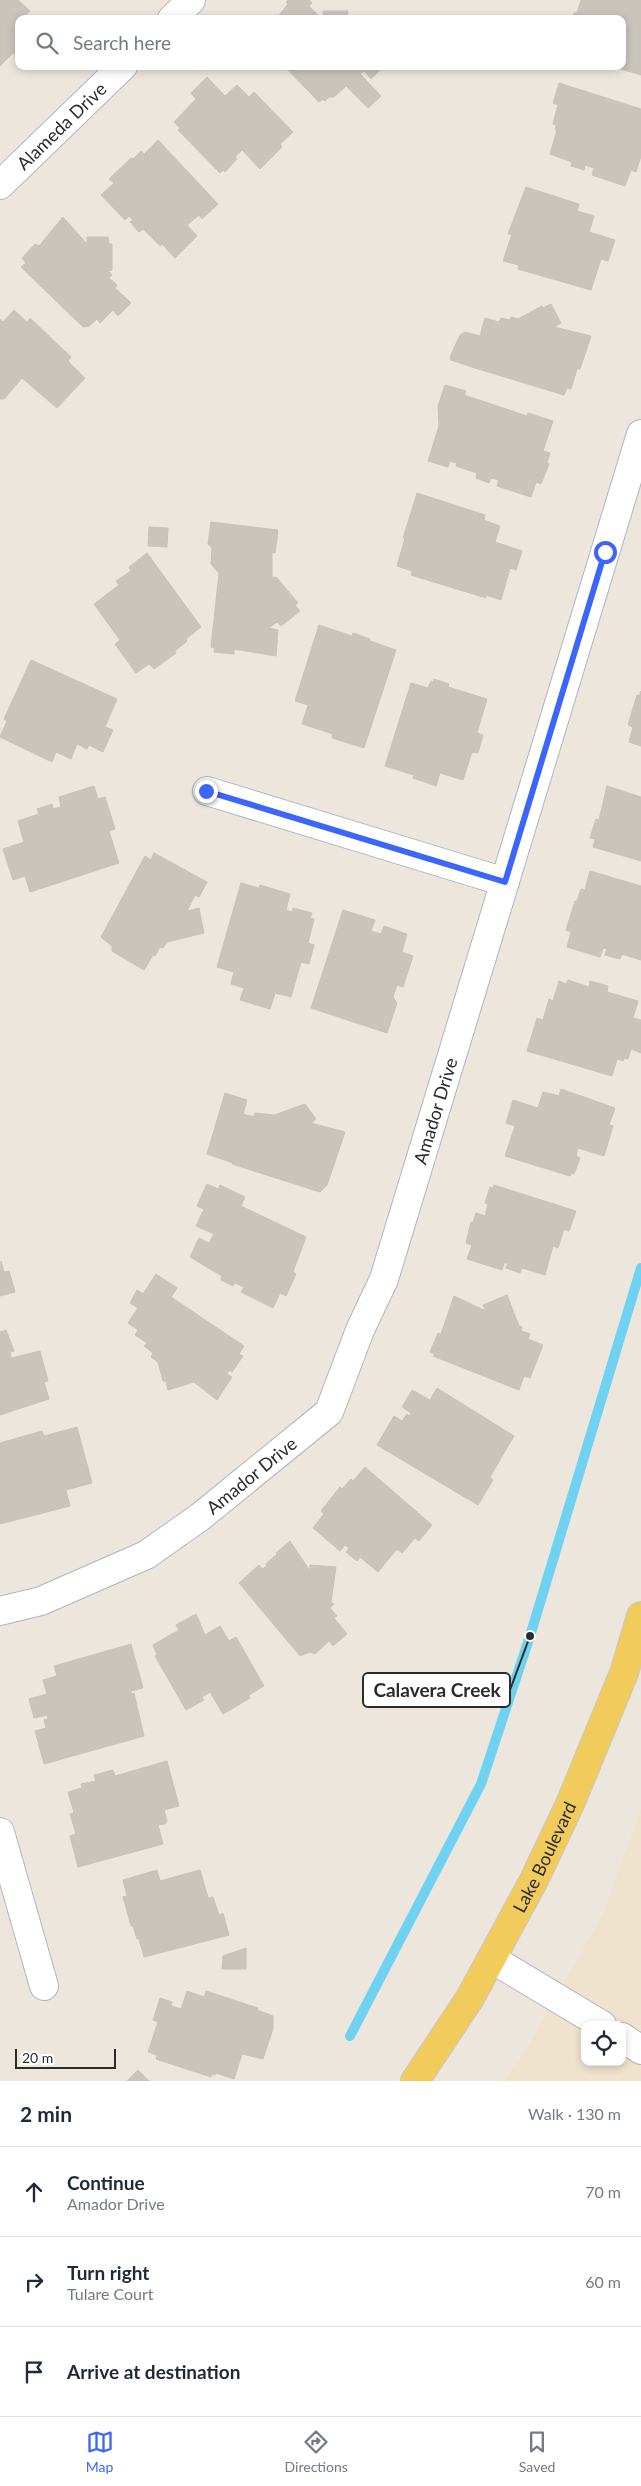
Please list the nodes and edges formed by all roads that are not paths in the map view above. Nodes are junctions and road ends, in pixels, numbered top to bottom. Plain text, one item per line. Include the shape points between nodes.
1 (191, 0) edge
2 (176, 15) edge
3 (119, 70) edge
4 (0, 186) edge
5 (641, 434) edge
6 (206, 791) dead end
7 (505, 882) junction
8 (0, 1611) edge
9 (641, 1616) edge
10 (0, 1832) edge
11 (492, 1959) junction
12 (44, 1986) dead end
13 (595, 2021) edge
14 (626, 2040) edge
15 (641, 2050) edge
16 (415, 2081) edge

1 - 2 street
3 - 4 street, Alameda Drive
5 - 7 street, Amador Drive
6 - 7 street
7 - 8 street, Amador Drive via 384,1279 360,1330 330,1412 200,1517 146,1555 41,1601
9 - 11 main road, Lake Boulevard via 624,1673 570,1804
10 - 12 street
11 - 13 street
11 - 16 main road, Lake Boulevard
14 - 15 street

